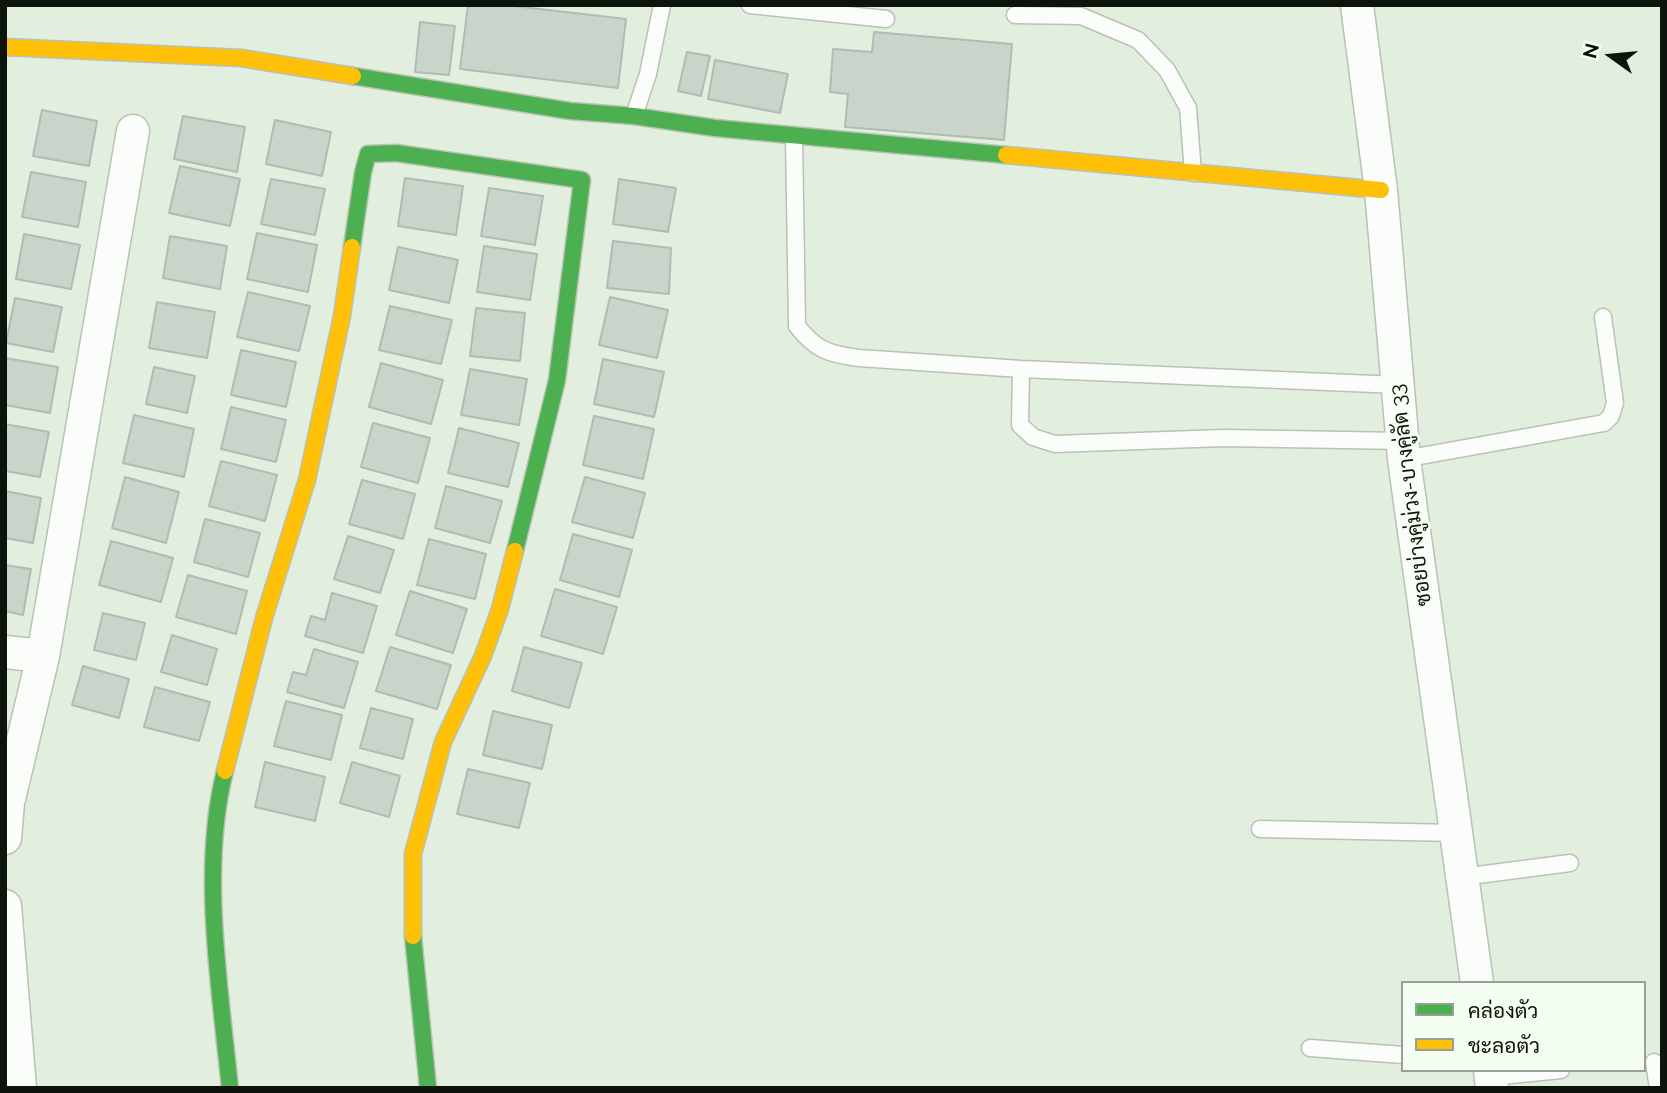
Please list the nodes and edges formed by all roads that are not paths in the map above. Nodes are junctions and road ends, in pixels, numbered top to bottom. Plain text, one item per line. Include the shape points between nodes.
1 (662, 5) edge
2 (750, 5) edge
3 (1357, 5) edge
4 (1082, 11) edge
5 (1015, 15) dead end
6 (886, 19) dead end
7 (5, 47) edge
8 (634, 116) junction
9 (134, 131) dead end
10 (794, 136) junction
11 (1193, 173) junction
12 (1381, 190) junction
13 (1603, 317) dead end
14 (1021, 369) junction
15 (1398, 385) junction
16 (1403, 450) junction
17 (5, 652) edge
18 (43, 656) junction
19 (1260, 829) dead end
20 (1456, 833) junction
21 (5, 838) edge
22 (1570, 863) dead end
23 (1462, 877) junction
24 (5, 906) edge
25 (1477, 981) edge
26 (1310, 1048) dead end
27 (1401, 1055) edge
28 (1653, 1062) edge
29 (1544, 1072) edge
30 (1491, 1078) edge
31 (20, 1088) edge
32 (230, 1088) edge
33 (428, 1088) edge
34 (1658, 1088) edge

1 - 8 lane
2 - 6 lane
3 - 12 street, ซอยบ่างคู่ม่วง-บางคู่ลัด 33
4 - 5 lane
4 - 11 lane via 1138,40 1167,69 1188,108
7 - 8 street via 241,58 570,111
8 - 10 street
9 - 18 street
10 - 11 street
10 - 14 lane via 797,326 810,342 839,355
11 - 12 street
12 - 15 street, ซอยบ่างคู่ม่วง-บางคู่ลัด 33
13 - 16 lane via 1615,403 1604,424
14 - 15 lane
14 - 16 lane via 1020,425 1033,437 1055,444 1223,438
15 - 16 street, ซอยบ่างคู่ม่วง-บางคู่ลัด 33
16 - 20 street, ซอยบ่างคู่ม่วง-บางคู่ลัด 33
17 - 18 street
18 - 21 street via 8,803
19 - 20 lane
20 - 23 street, ซอยบ่างคู่ม่วง-บางคู่ลัด 33
22 - 23 lane
23 - 25 street, ซอยบ่างคู่ม่วง-บางคู่ลัด 33
24 - 31 street
26 - 27 lane
28 - 34 lane
29 - 30 lane
32 - 33 street via 216,943 213,844 217,802 264,618 307,480 342,316 363,172 372,153 582,180 557,380 537,470 500,609 443,742 413,854 414,932

